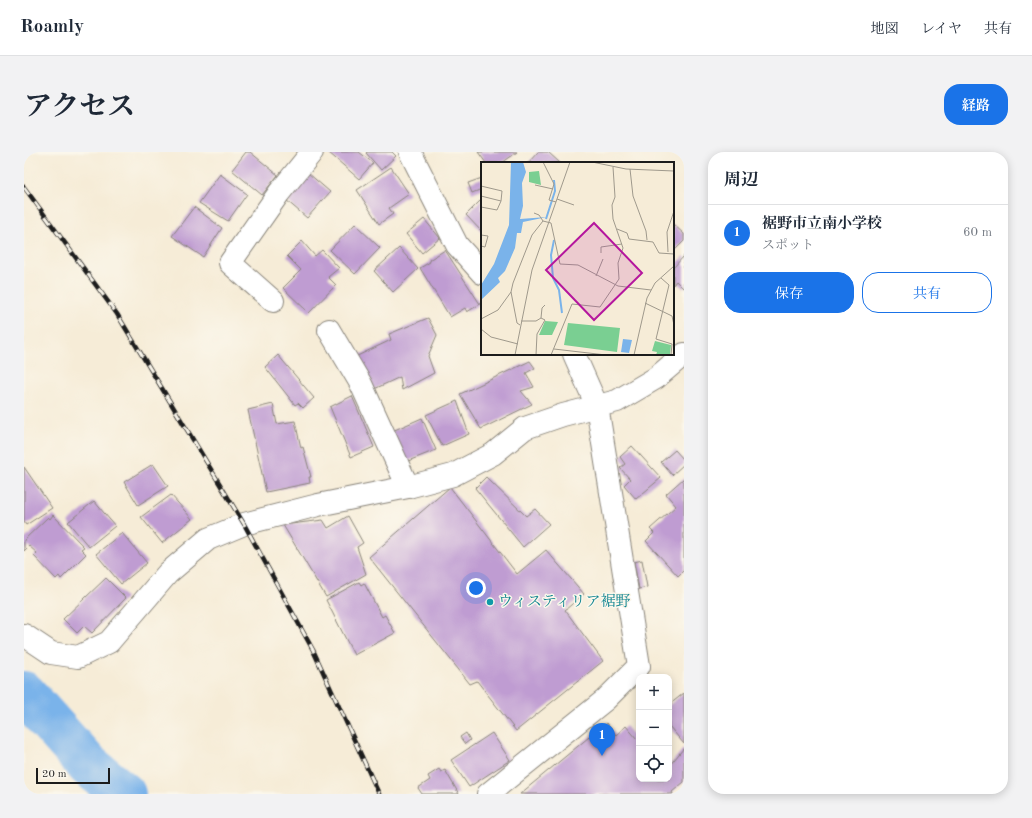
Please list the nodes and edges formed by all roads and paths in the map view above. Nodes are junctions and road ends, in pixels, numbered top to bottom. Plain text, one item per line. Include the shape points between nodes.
1 (312, 152) edge
2 (410, 152) edge
3 (481, 272) edge
4 (273, 301) dead end
5 (329, 330) dead end
6 (684, 354) edge
7 (574, 355) edge
8 (597, 406) junction
9 (408, 488) junction
10 (24, 635) edge
11 (488, 794) edge

1 - 4 street via 279,193 230,263
2 - 3 street via 457,245
5 - 9 street via 361,384
6 - 8 street via 656,378 617,401
7 - 8 street
8 - 9 street via 563,414 525,428 493,454 473,466 453,475
8 - 11 street via 639,666 605,700
9 - 10 street via 318,505 244,524 208,539 168,573 109,642 78,657 51,653

